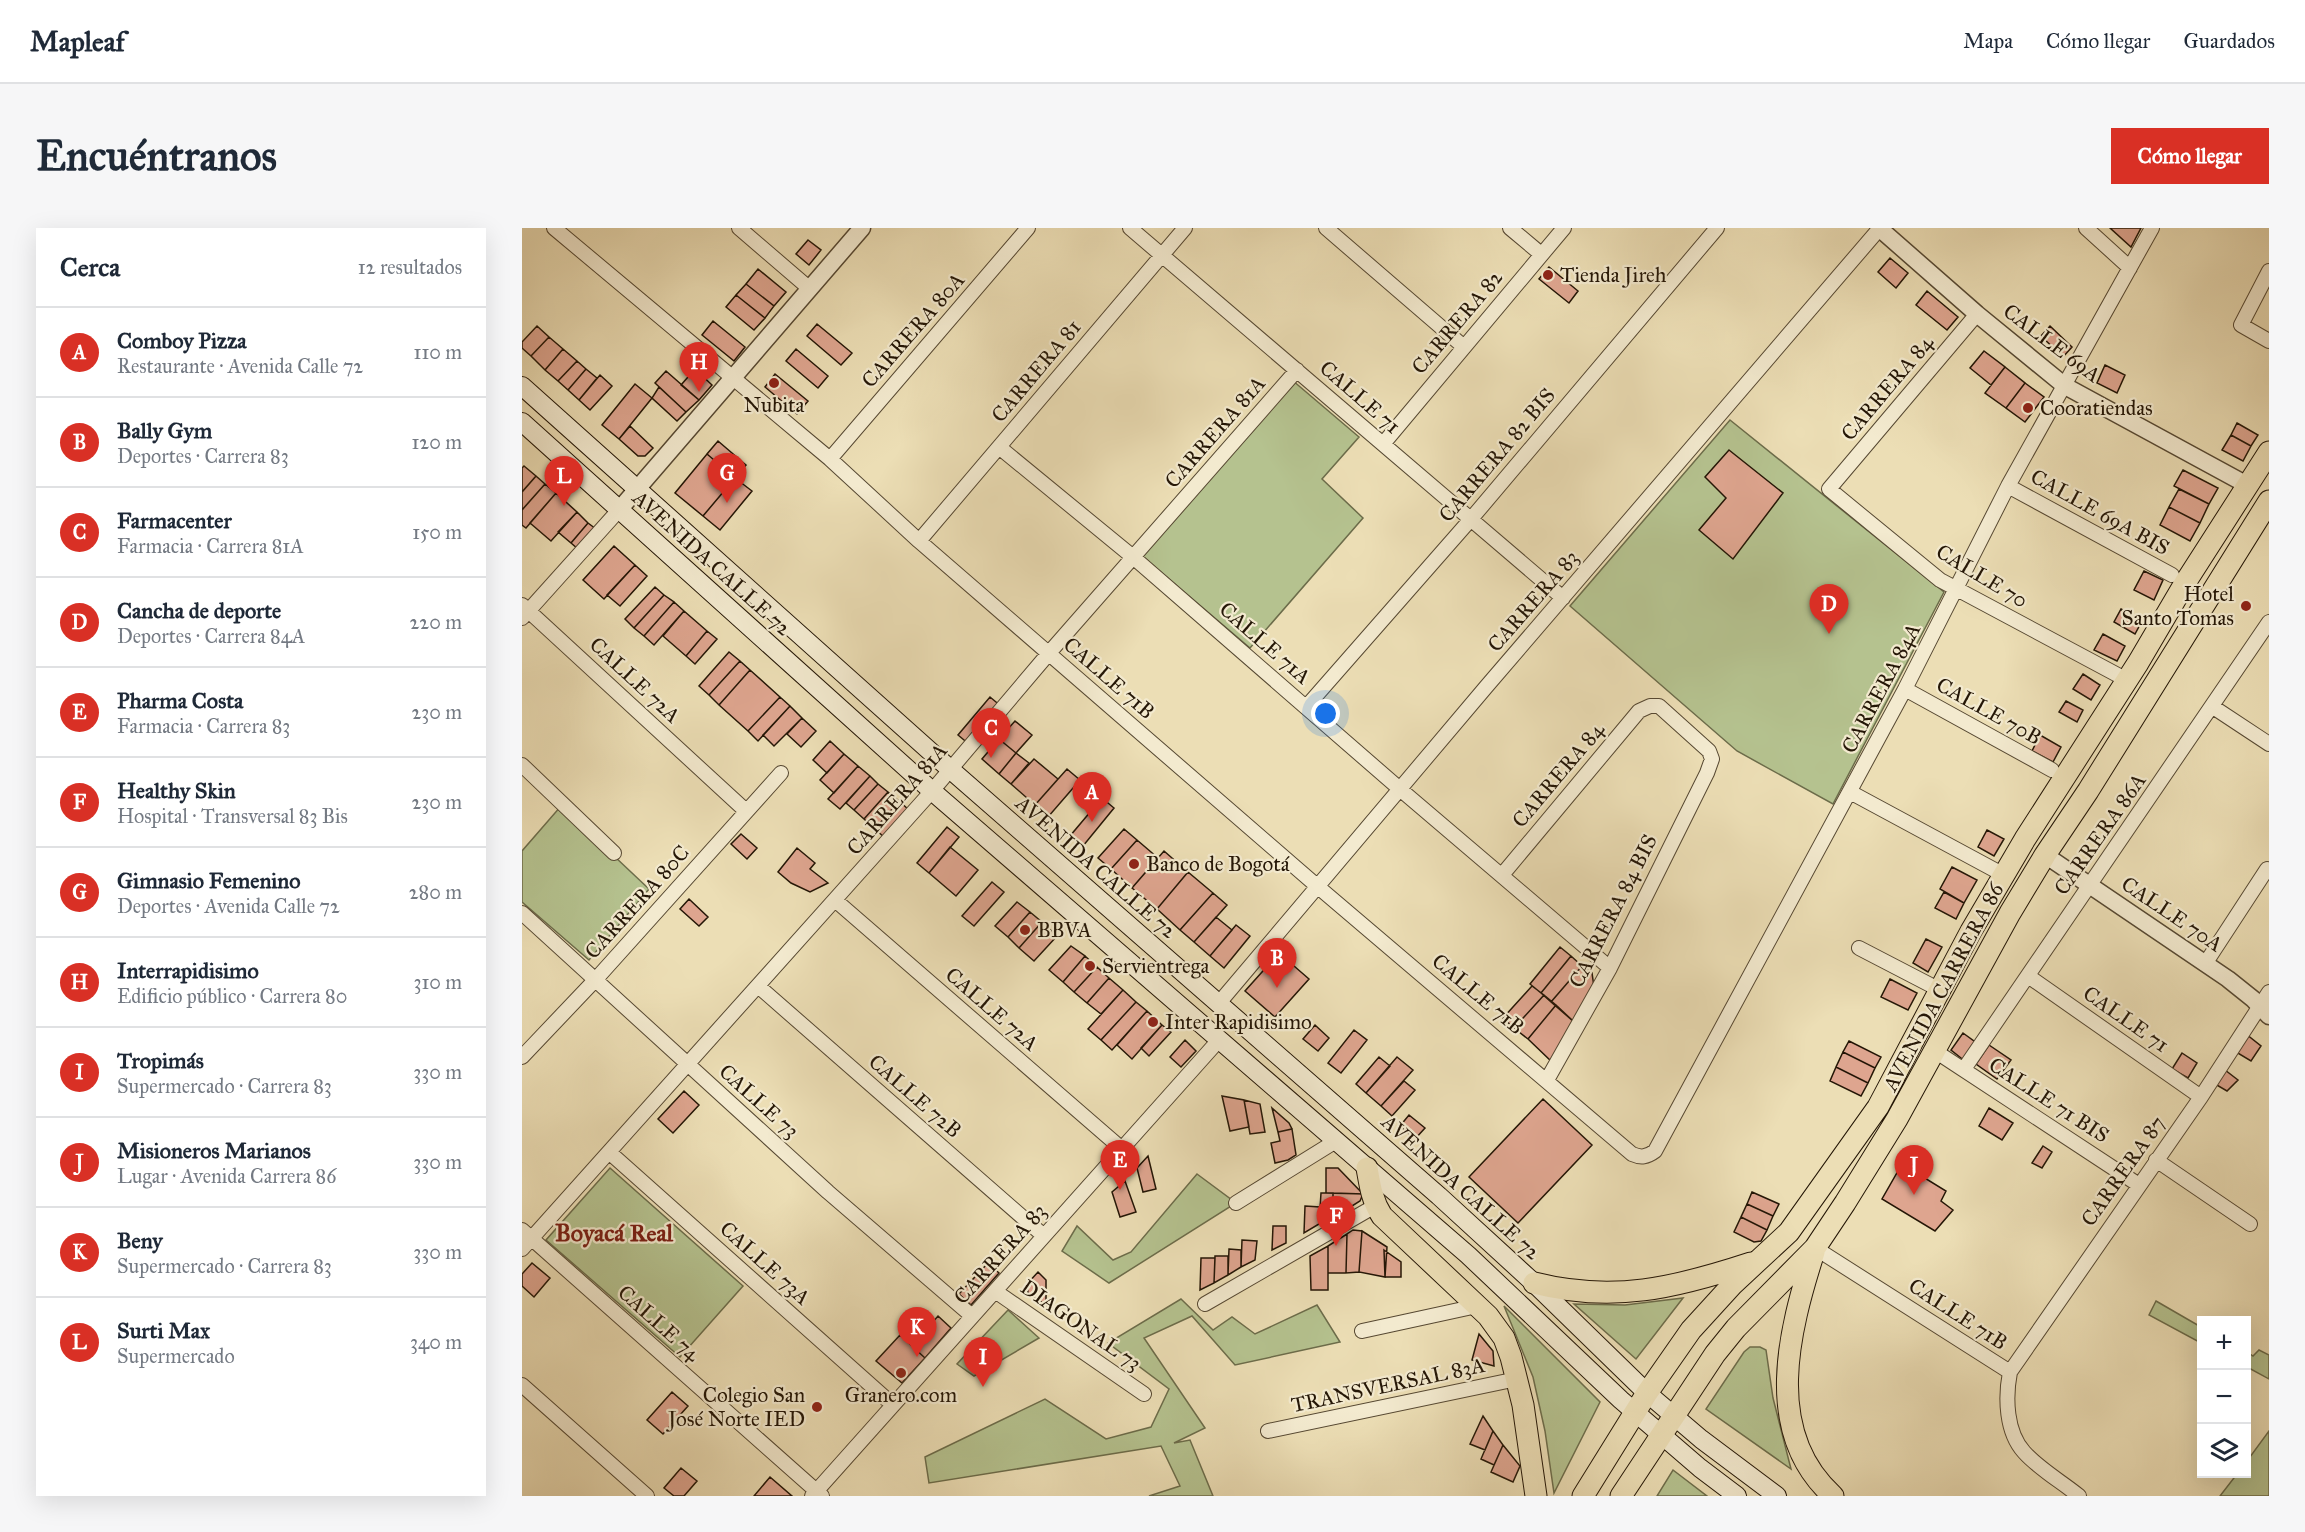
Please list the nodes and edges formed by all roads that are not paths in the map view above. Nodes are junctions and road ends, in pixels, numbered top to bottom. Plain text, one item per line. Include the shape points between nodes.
1 (554, 228) edge
2 (739, 228) edge
3 (862, 228) edge
4 (1028, 228) edge
5 (1130, 228) edge
6 (1185, 228) edge
7 (1326, 228) edge
8 (1510, 228) edge
9 (1564, 228) edge
10 (1718, 228) edge
11 (1880, 228) edge
12 (2086, 228) edge
13 (2152, 228) edge
14 (1541, 254) junction
15 (1162, 255) junction
16 (2130, 268) junction
17 (2269, 271) edge
18 (810, 289) junction
19 (1977, 314) junction
20 (2269, 341) edge
21 (1464, 347) junction
22 (1297, 370) junction
23 (732, 379) junction
24 (522, 386) edge
25 (2065, 386) junction
26 (522, 422) edge
27 (1383, 444) junction
28 (999, 447) junction
29 (2269, 452) edge
30 (830, 459) junction
31 (2008, 486) junction
32 (2249, 486) junction
33 (1829, 489) joint
34 (637, 490) junction
35 (2269, 501) edge
36 (619, 510) junction
37 (1471, 519) junction
38 (919, 541) junction
39 (1134, 557) junction
40 (2172, 575) dead end
41 (1957, 590) junction
42 (1563, 598) junction
43 (524, 612) edge
44 (2269, 622) edge
45 (1049, 653) junction
46 (2127, 680) junction
47 (1905, 689) junction
48 (1307, 706) junction
49 (2213, 707) junction
50 (2269, 744) edge
51 (1712, 759) joint
52 (522, 765) edge
53 (951, 770) junction
54 (2052, 770) dead end
55 (781, 773) dead end
56 (1401, 790) junction
57 (932, 791) junction
58 (1850, 792) junction
59 (746, 811) junction
60 (614, 853) dead end
61 (2045, 855) junction
62 (2267, 869) dead end
63 (1502, 875) junction
64 (2004, 875) junction
65 (2090, 885) junction
66 (1317, 886) junction
67 (835, 900) junction
68 (522, 913) edge
69 (1859, 948) dead end
70 (2205, 964) junction
71 (1610, 968) junction
72 (2028, 976) junction
73 (595, 980) junction
74 (758, 986) junction
75 (1940, 990) junction
76 (1219, 1004) junction
77 (2266, 1005) edge
78 (1219, 1040) junction
79 (1935, 1050) junction
80 (522, 1057) edge
81 (687, 1064) junction
82 (1964, 1069) junction
83 (1547, 1080) junction
84 (2201, 1097) junction
85 (1336, 1141) junction
86 (1122, 1149) junction
87 (609, 1152) junction
88 (1638, 1157) joint
89 (2156, 1160) junction
90 (1367, 1168) junction
91 (2139, 1185) junction
92 (1236, 1203) dead end
93 (1376, 1206) junction
94 (2250, 1224) dead end
95 (527, 1234) edge
96 (1044, 1236) junction
97 (1815, 1248) junction
98 (522, 1249) edge
99 (1760, 1260) junction
100 (1534, 1283) junction
101 (995, 1291) junction
102 (1205, 1304) dead end
103 (1477, 1306) junction
104 (972, 1316) junction
105 (1362, 1331) dead end
106 (2010, 1372) junction
107 (1517, 1379) junction
108 (522, 1385) edge
109 (1647, 1393) junction
110 (1144, 1394) dead end
111 (893, 1406) junction
112 (1635, 1412) junction
113 (1673, 1415) junction
114 (1268, 1431) dead end
115 (1660, 1435) junction
116 (817, 1494) edge
117 (1535, 1495) edge
118 (647, 1496) edge
119 (1583, 1496) edge
120 (1621, 1496) edge
121 (1737, 1496) edge
122 (1778, 1496) edge
123 (1833, 1496) edge
124 (2079, 1496) edge

1 - 23 street, CALLE 71B
2 - 18 street
3 - 18 street
4 - 30 street, CARRERA 80A
5 - 15 street, CALLE 71
6 - 15 street, CARRERA 81
7 - 21 street
8 - 14 street
9 - 14 street, CARRERA 82
10 - 37 street, CARRERA 82 BIS
11 - 19 street, CALLE 69A
11 - 42 street, CARRERA 83
12 - 16 street
13 - 16 street, CARRERA 84A
14 - 21 street, CARRERA 82
15 - 22 street, CALLE 71
15 - 28 street, CARRERA 81
16 - 25 street, CARRERA 84A
17 - 20 street via 2241,325
18 - 23 street
19 - 25 street, CALLE 69A
19 - 33 street, CARRERA 84
21 - 27 street, CARRERA 82
22 - 27 street, CALLE 71
22 - 39 street, CARRERA 81A
23 - 30 street, CALLE 71B
23 - 34 street
24 - 34 main road, AVENIDA CALLE 72
25 - 31 street, CARRERA 84A
25 - 32 street, CALLE 69A
26 - 36 main road, AVENIDA CALLE 72
27 - 37 street, CALLE 71
28 - 38 street, CARRERA 81
28 - 39 street, CALLE 71A
29 - 32 main road, AVENIDA CARRERA 86
30 - 38 street, CALLE 71B
31 - 40 street, CALLE 69A BIS
31 - 41 street, CARRERA 84A
32 - 46 main road, AVENIDA CARRERA 86
33 - 41 street, CALLE 70
34 - 36 street
34 - 53 main road, AVENIDA CALLE 72
35 - 61 main road, AVENIDA CARRERA 86
36 - 43 street
36 - 57 main road, AVENIDA CALLE 72
37 - 42 street, CALLE 71
37 - 48 street, CARRERA 82 BIS
38 - 45 street, CALLE 71B
39 - 45 street, CARRERA 81A
39 - 48 street, CALLE 71A
41 - 46 street, CALLE 70
41 - 47 street, CARRERA 84A
42 - 56 street, CARRERA 83
43 - 59 street, CALLE 72A
44 - 49 street, CARRERA 86A
45 - 53 street, CARRERA 81A
45 - 66 street, CALLE 71B
46 - 64 main road, AVENIDA CARRERA 86
47 - 54 street, CALLE 70B
47 - 58 street, CARRERA 84A
48 - 56 street, CALLE 71A
49 - 50 street
49 - 65 street, CARRERA 86A
51 - 63 street, CARRERA 84 via 1709,751 1659,706 1639,711
51 - 71 street, CARRERA 84 BIS
52 - 60 street
53 - 57 street, CARRERA 81A
53 - 76 main road, AVENIDA CALLE 72
55 - 59 street, CARRERA 80C
56 - 63 street, CALLE 71A
56 - 66 street, CARRERA 83
57 - 67 street, CARRERA 81A
57 - 78 main road, AVENIDA CALLE 72
58 - 64 street
58 - 88 street, CARRERA 84A via 1655,1151
59 - 73 street, CARRERA 80C
61 - 65 street, CALLE 70A
61 - 79 main road, AVENIDA CARRERA 86
62 - 70 street
63 - 71 street, CALLE 71A
64 - 75 main road, AVENIDA CARRERA 86
65 - 70 street, CALLE 70A
65 - 72 street, CARRERA 86A
66 - 76 street, CARRERA 83
66 - 83 street, CALLE 71B
67 - 74 street, CARRERA 81A
67 - 86 street, CALLE 72A
68 - 73 street, CALLE 73
69 - 75 street
70 - 77 street, CALLE 70A
71 - 83 street, CARRERA 84 BIS
72 - 82 street, CARRERA 86A
72 - 84 street, CALLE 71
73 - 80 street, CARRERA 80C
73 - 81 street, CALLE 73
74 - 81 street, CARRERA 81A
74 - 96 street, CALLE 72B
75 - 99 main road, AVENIDA CARRERA 86 via 1878,1107 1794,1225
76 - 100 main road, AVENIDA CALLE 72
77 - 84 street, CARRERA 87
78 - 85 main road, AVENIDA CALLE 72
78 - 86 street, CARRERA 83
79 - 82 street, CALLE 71 BIS
79 - 97 main road, AVENIDA CARRERA 86 via 1872,1162
81 - 87 street, CARRERA 81A
81 - 104 street, CALLE 73
82 - 91 street, CALLE 71 BIS
83 - 88 street, CALLE 71B
84 - 89 street, CARRERA 87
85 - 90 main road, AVENIDA CALLE 72
85 - 92 street
86 - 96 street, CARRERA 83
87 - 95 street, CARRERA 81A
87 - 111 street, CALLE 73A
89 - 91 street, CARRERA 87
89 - 94 street
90 - 93 main road
90 - 112 main road, AVENIDA CALLE 72 via 1468,1255
91 - 106 street, CARRERA 87
93 - 102 street
93 - 103 main road
95 - 98 street, CARRERA 81A
95 - 116 street, CALLE 74
96 - 101 street, CARRERA 83
97 - 106 street, CALLE 71B
97 - 113 main road, AVENIDA CARRERA 86 via 1725,1342
97 - 123 main road via 1790,1346 1787,1404 1808,1468
99 - 100 main road via 1691,1282 1624,1292 1572,1291
99 - 109 main road, AVENIDA CARRERA 86 via 1703,1316
100 - 109 main road, AVENIDA CALLE 72
101 - 104 street, CARRERA 83
101 - 110 street, DIAGONAL 73
103 - 105 street
103 - 107 main road via 1504,1338
104 - 111 street, CARRERA 83
106 - 124 street, CALLE 71B via 2008,1411 2017,1442 2025,1453
107 - 114 street, TRANSVERSAL 83A
107 - 117 main road
108 - 118 street
109 - 112 main road, AVENIDA CARRERA 86
109 - 113 main road, AVENIDA CALLE 72
111 - 116 street, CARRERA 83
112 - 115 main road, AVENIDA CALLE 72
112 - 119 main road, AVENIDA CARRERA 86
113 - 115 main road, AVENIDA CARRERA 86
113 - 122 main road, AVENIDA CALLE 72
115 - 120 main road, AVENIDA CARRERA 86
115 - 121 main road, AVENIDA CALLE 72

